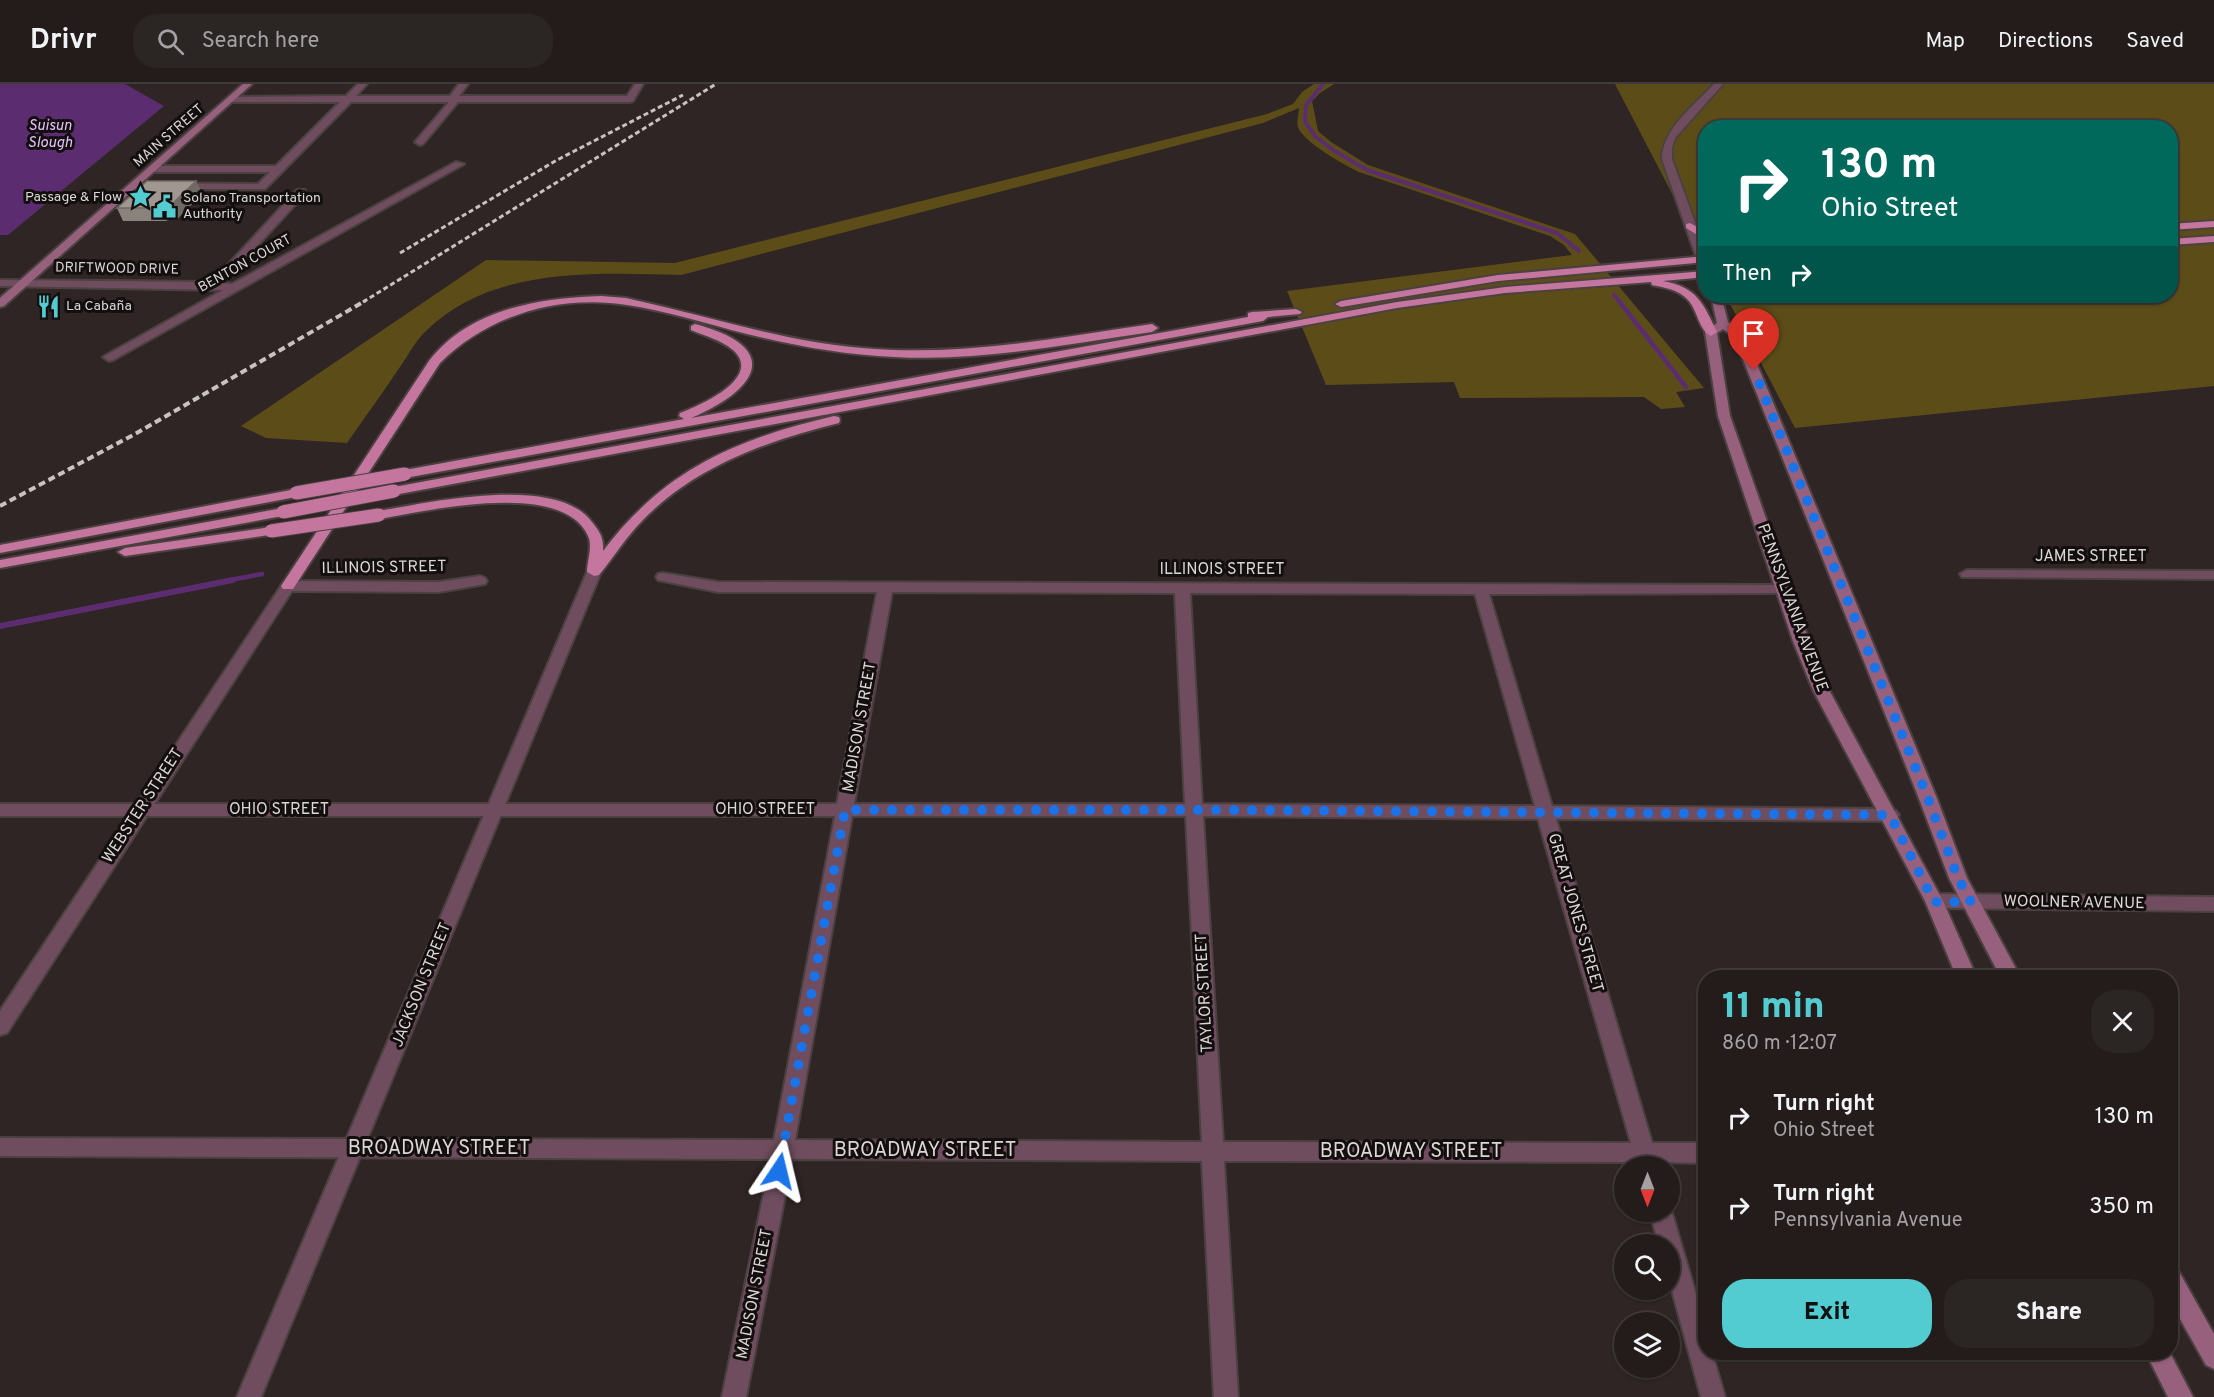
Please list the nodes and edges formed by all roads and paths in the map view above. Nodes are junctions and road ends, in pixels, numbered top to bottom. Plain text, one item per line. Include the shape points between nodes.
1 (248, 84) edge
2 (363, 84) edge
3 (464, 84) edge
4 (639, 84) edge
5 (1719, 84) edge
6 (232, 99) junction
7 (348, 99) junction
8 (454, 99) junction
9 (420, 142) dead end
10 (459, 164) dead end
11 (152, 169) junction
12 (280, 169) junction
13 (133, 186) junction
14 (301, 192) dead end
15 (2214, 224) edge
16 (1690, 226) junction
17 (2178, 226) edge
18 (1698, 232) edge
19 (2214, 238) edge
20 (2178, 241) edge
21 (1698, 246) edge
22 (1698, 261) edge
23 (1698, 275) edge
24 (1629, 280) junction
25 (0, 283) edge
26 (24, 283) junction
27 (215, 285) junction
28 (233, 288) junction
29 (1718, 303) edge
30 (0, 304) edge
31 (1296, 312) junction
32 (497, 318) junction
33 (1723, 324) junction
34 (1712, 332) junction
35 (1137, 353) junction
36 (109, 357) dead end
37 (585, 441) junction
38 (0, 549) edge
39 (0, 564) edge
40 (0, 571) edge
41 (594, 572) junction
42 (1967, 574) dead end
43 (2208, 575) edge
44 (663, 577) dead end
45 (480, 581) dead end
46 (288, 586) junction
47 (885, 588) junction
48 (1182, 589) junction
49 (1481, 590) junction
50 (1783, 590) junction
51 (2214, 590) edge
52 (0, 810) edge
53 (140, 810) junction
54 (495, 810) junction
55 (845, 810) junction
56 (1195, 810) junction
57 (1546, 812) junction
58 (1890, 815) junction
59 (1934, 902) junction
60 (1971, 902) junction
61 (2214, 904) edge
62 (1964, 970) edge
63 (2007, 970) edge
64 (0, 1027) edge
65 (0, 1148) edge
66 (355, 1148) junction
67 (782, 1150) junction
68 (1214, 1152) junction
69 (1698, 1154) edge
70 (1645, 1156) edge
71 (1680, 1156) edge
72 (1614, 1159) edge
73 (1663, 1222) edge
74 (2178, 1292) edge
75 (1698, 1345) edge
76 (2214, 1357) edge
77 (1702, 1360) edge
78 (2162, 1360) edge
79 (249, 1397) edge
80 (734, 1397) edge
81 (1226, 1397) edge
82 (1713, 1397) edge
83 (2181, 1397) edge

1 - 6 main road, MAIN STREET
2 - 7 street
3 - 8 street
4 - 8 street via 630,99
5 - 16 street via 1671,137 1666,148
6 - 7 street
6 - 11 main road, MAIN STREET
7 - 8 street
7 - 12 street
8 - 9 street
10 - 28 street, BENTON COURT
11 - 12 street
11 - 13 main road, MAIN STREET
12 - 13 street via 261,187
13 - 26 main road, MAIN STREET
14 - 27 street
15 - 17 highway
16 - 18 highway
16 - 21 street
19 - 20 highway
22 - 31 highway via 1498,278
23 - 24 highway
24 - 34 highway via 1686,290 1695,298
24 - 35 highway via 1463,295
25 - 26 street, DRIFTWOOD DRIVE
26 - 27 street, DRIFTWOOD DRIVE
26 - 30 main road, MAIN STREET
27 - 28 street, DRIFTWOOD DRIVE
28 - 36 street, BENTON COURT
29 - 33 main road
31 - 32 highway via 1244,315 996,349 924,354 814,345 649,306 602,299 538,305
31 - 37 highway
32 - 37 highway via 556,307 615,307 713,333 733,342 744,354 747,366 743,380 732,393 710,407
32 - 46 highway via 457,339 435,361
33 - 34 main road
33 - 60 main road via 1739,334
34 - 50 main road, PENNSYLVANIA AVENUE via 1724,416
35 - 39 highway, bridge
35 - 41 highway via 1088,369 821,423 741,449 694,472 644,510
37 - 38 highway, bridge
40 - 41 highway, bridge via 379,515 503,498 530,498 572,510 587,522 597,547
41 - 54 street, JACKSON STREET
42 - 43 street, JAMES STREET
43 - 51 street
44 - 47 street, ILLINOIS STREET via 718,587
45 - 46 street, ILLINOIS STREET via 439,588
46 - 53 street, WEBSTER STREET
47 - 48 street, ILLINOIS STREET
47 - 55 street, MADISON STREET
48 - 49 street, ILLINOIS STREET
48 - 56 street, TAYLOR STREET
49 - 50 street, ILLINOIS STREET
49 - 57 street, GREAT JONES STREET
50 - 58 main road, PENNSYLVANIA AVENUE via 1821,690
52 - 53 street, OHIO STREET
53 - 54 street, OHIO STREET
53 - 64 street, WEBSTER STREET
54 - 55 street, OHIO STREET
54 - 66 street, JACKSON STREET
55 - 56 street, OHIO STREET
55 - 67 street, MADISON STREET
56 - 57 street, OHIO STREET
56 - 68 street, TAYLOR STREET
57 - 58 street, OHIO STREET
57 - 70 street, GREAT JONES STREET
58 - 59 main road, PENNSYLVANIA AVENUE
59 - 60 street, WOOLNER AVENUE
59 - 62 main road, PENNSYLVANIA AVENUE
60 - 61 street, WOOLNER AVENUE
60 - 63 main road
65 - 66 street, BROADWAY STREET
66 - 67 street, BROADWAY STREET
66 - 79 street, JACKSON STREET
67 - 68 street, BROADWAY STREET
67 - 80 street, MADISON STREET
68 - 72 street, BROADWAY STREET
68 - 81 street, TAYLOR STREET
69 - 71 street, BROADWAY STREET
73 - 75 street
74 - 76 main road
77 - 82 street
78 - 83 main road

